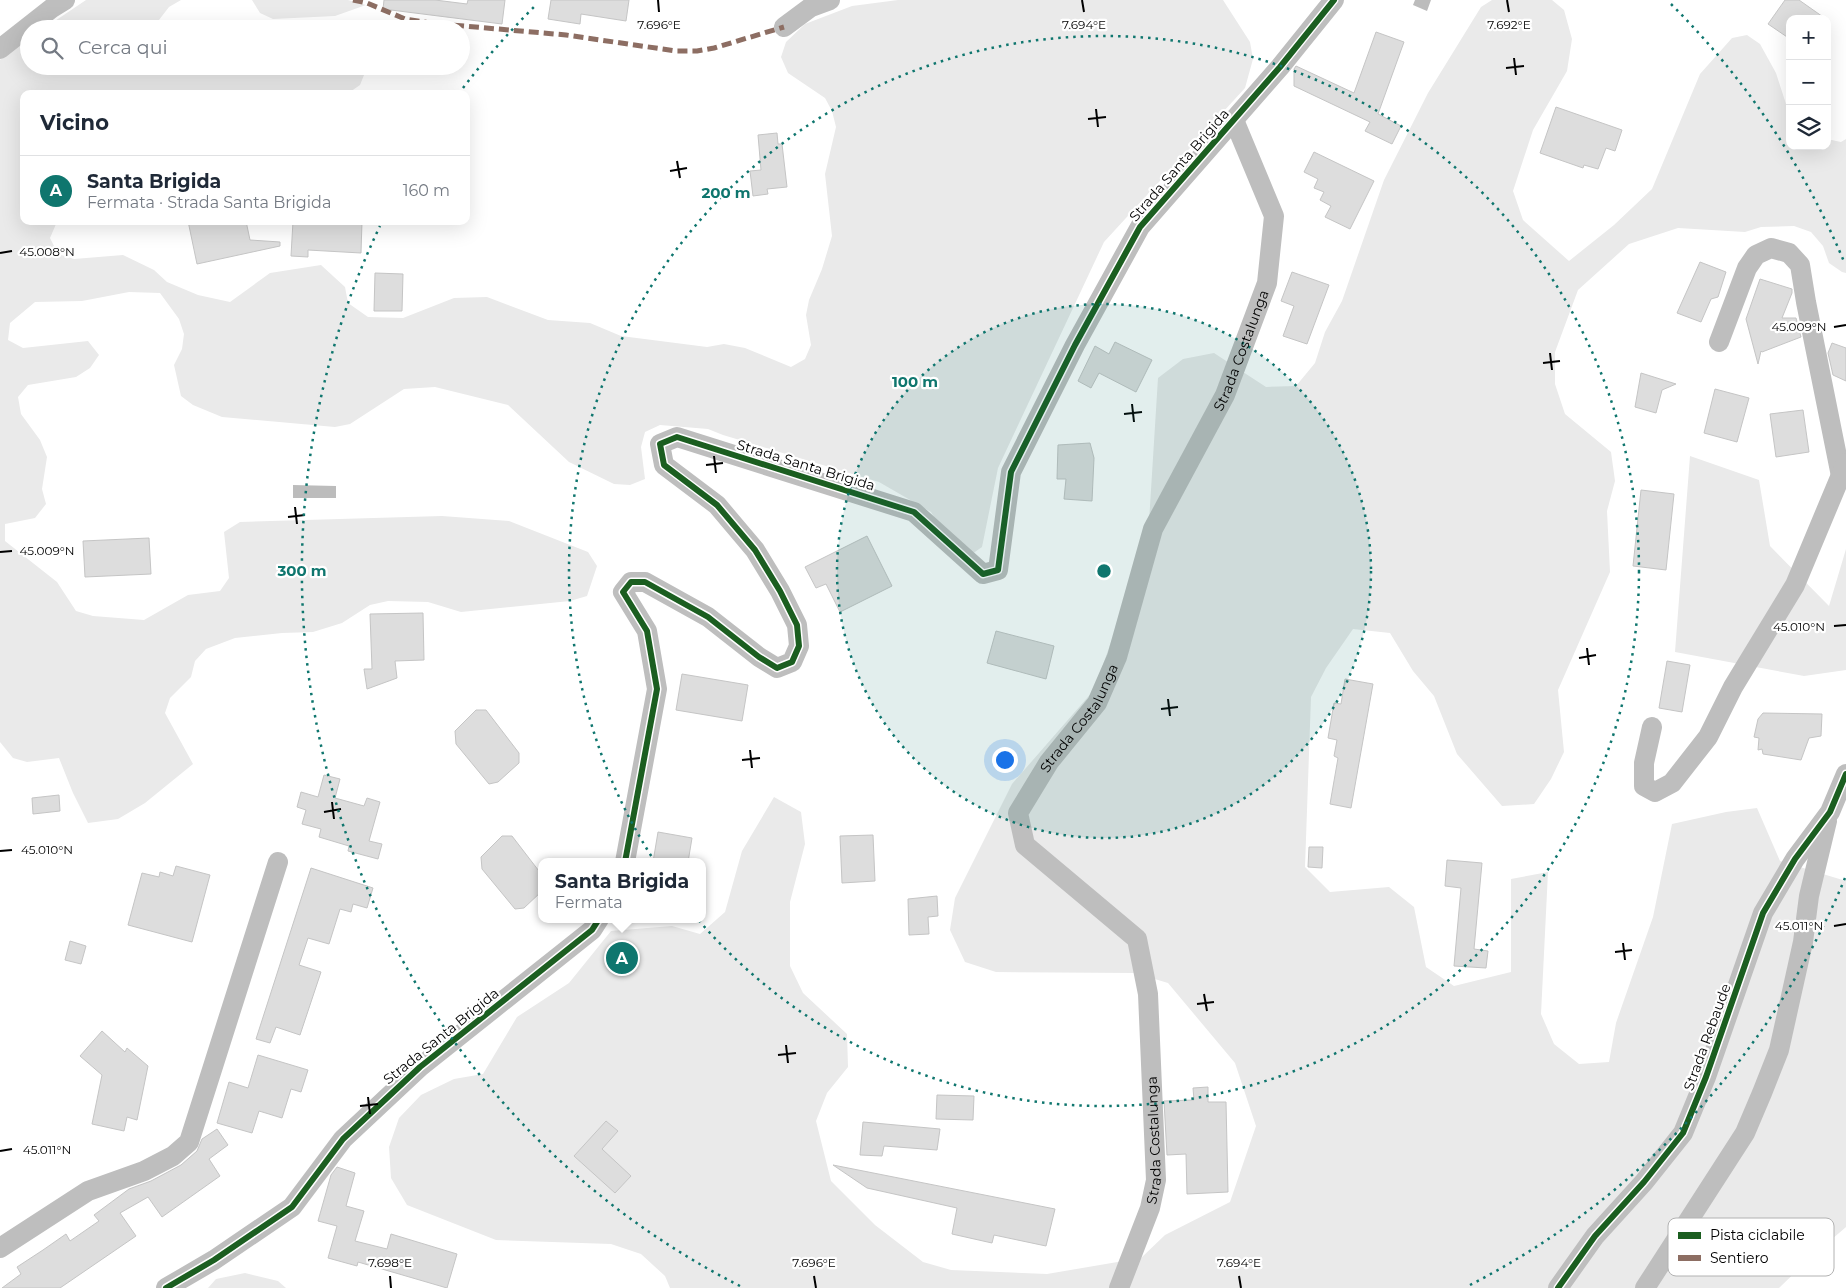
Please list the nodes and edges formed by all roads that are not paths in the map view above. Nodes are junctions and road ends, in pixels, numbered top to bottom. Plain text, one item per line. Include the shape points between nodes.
1 (65, 0) edge
2 (830, 0) edge
3 (1334, 0) edge
4 (37, 20) edge
5 (784, 27) dead end
6 (20, 33) edge
7 (0, 49) edge
8 (1234, 120) junction
9 (1719, 342) dead end
10 (1843, 469) edge
11 (1652, 727) dead end
12 (1846, 774) edge
13 (1830, 812) junction
14 (626, 858) edge
15 (278, 862) dead end
16 (596, 923) edge
17 (1690, 1218) edge
18 (0, 1248) edge
19 (1668, 1252) edge
20 (166, 1288) edge
21 (1119, 1288) edge
22 (1558, 1288) edge
23 (1645, 1288) edge

1 - 4 street
2 - 5 street via 811,7
3 - 8 street, Strada Santa Brigida
6 - 7 street
8 - 14 street, Strada Santa Brigida via 1140,227 1076,345 1011,472 998,570 983,574 914,512 677,438 660,444 664,464 717,505 755,550 797,625 799,646 792,662 777,668 708,617 645,582 631,582 623,592 647,631 657,689
8 - 21 street, Strada Costalunga via 1274,216 1267,282 1225,394 1153,529 1117,656 1097,703 1049,762 1018,812 1024,845 1137,939 1148,994 1156,1180 1150,1208
9 - 10 street via 1747,268 1756,255 1771,248 1789,253 1800,265
10 - 11 street via 1795,584 1733,686 1708,737 1672,783 1655,792 1644,786 1644,763
12 - 13 street, Strada Rebaude
13 - 17 street via 1809,896 1803,942 1779,1050 1745,1133
13 - 22 street, Strada Rebaude via 1795,859 1764,913 1683,1133 1595,1236
15 - 18 street via 189,1142 173,1156 144,1171 88,1191
16 - 20 street, Strada Santa Brigida via 592,930 420,1066 343,1138 292,1207
19 - 23 street

